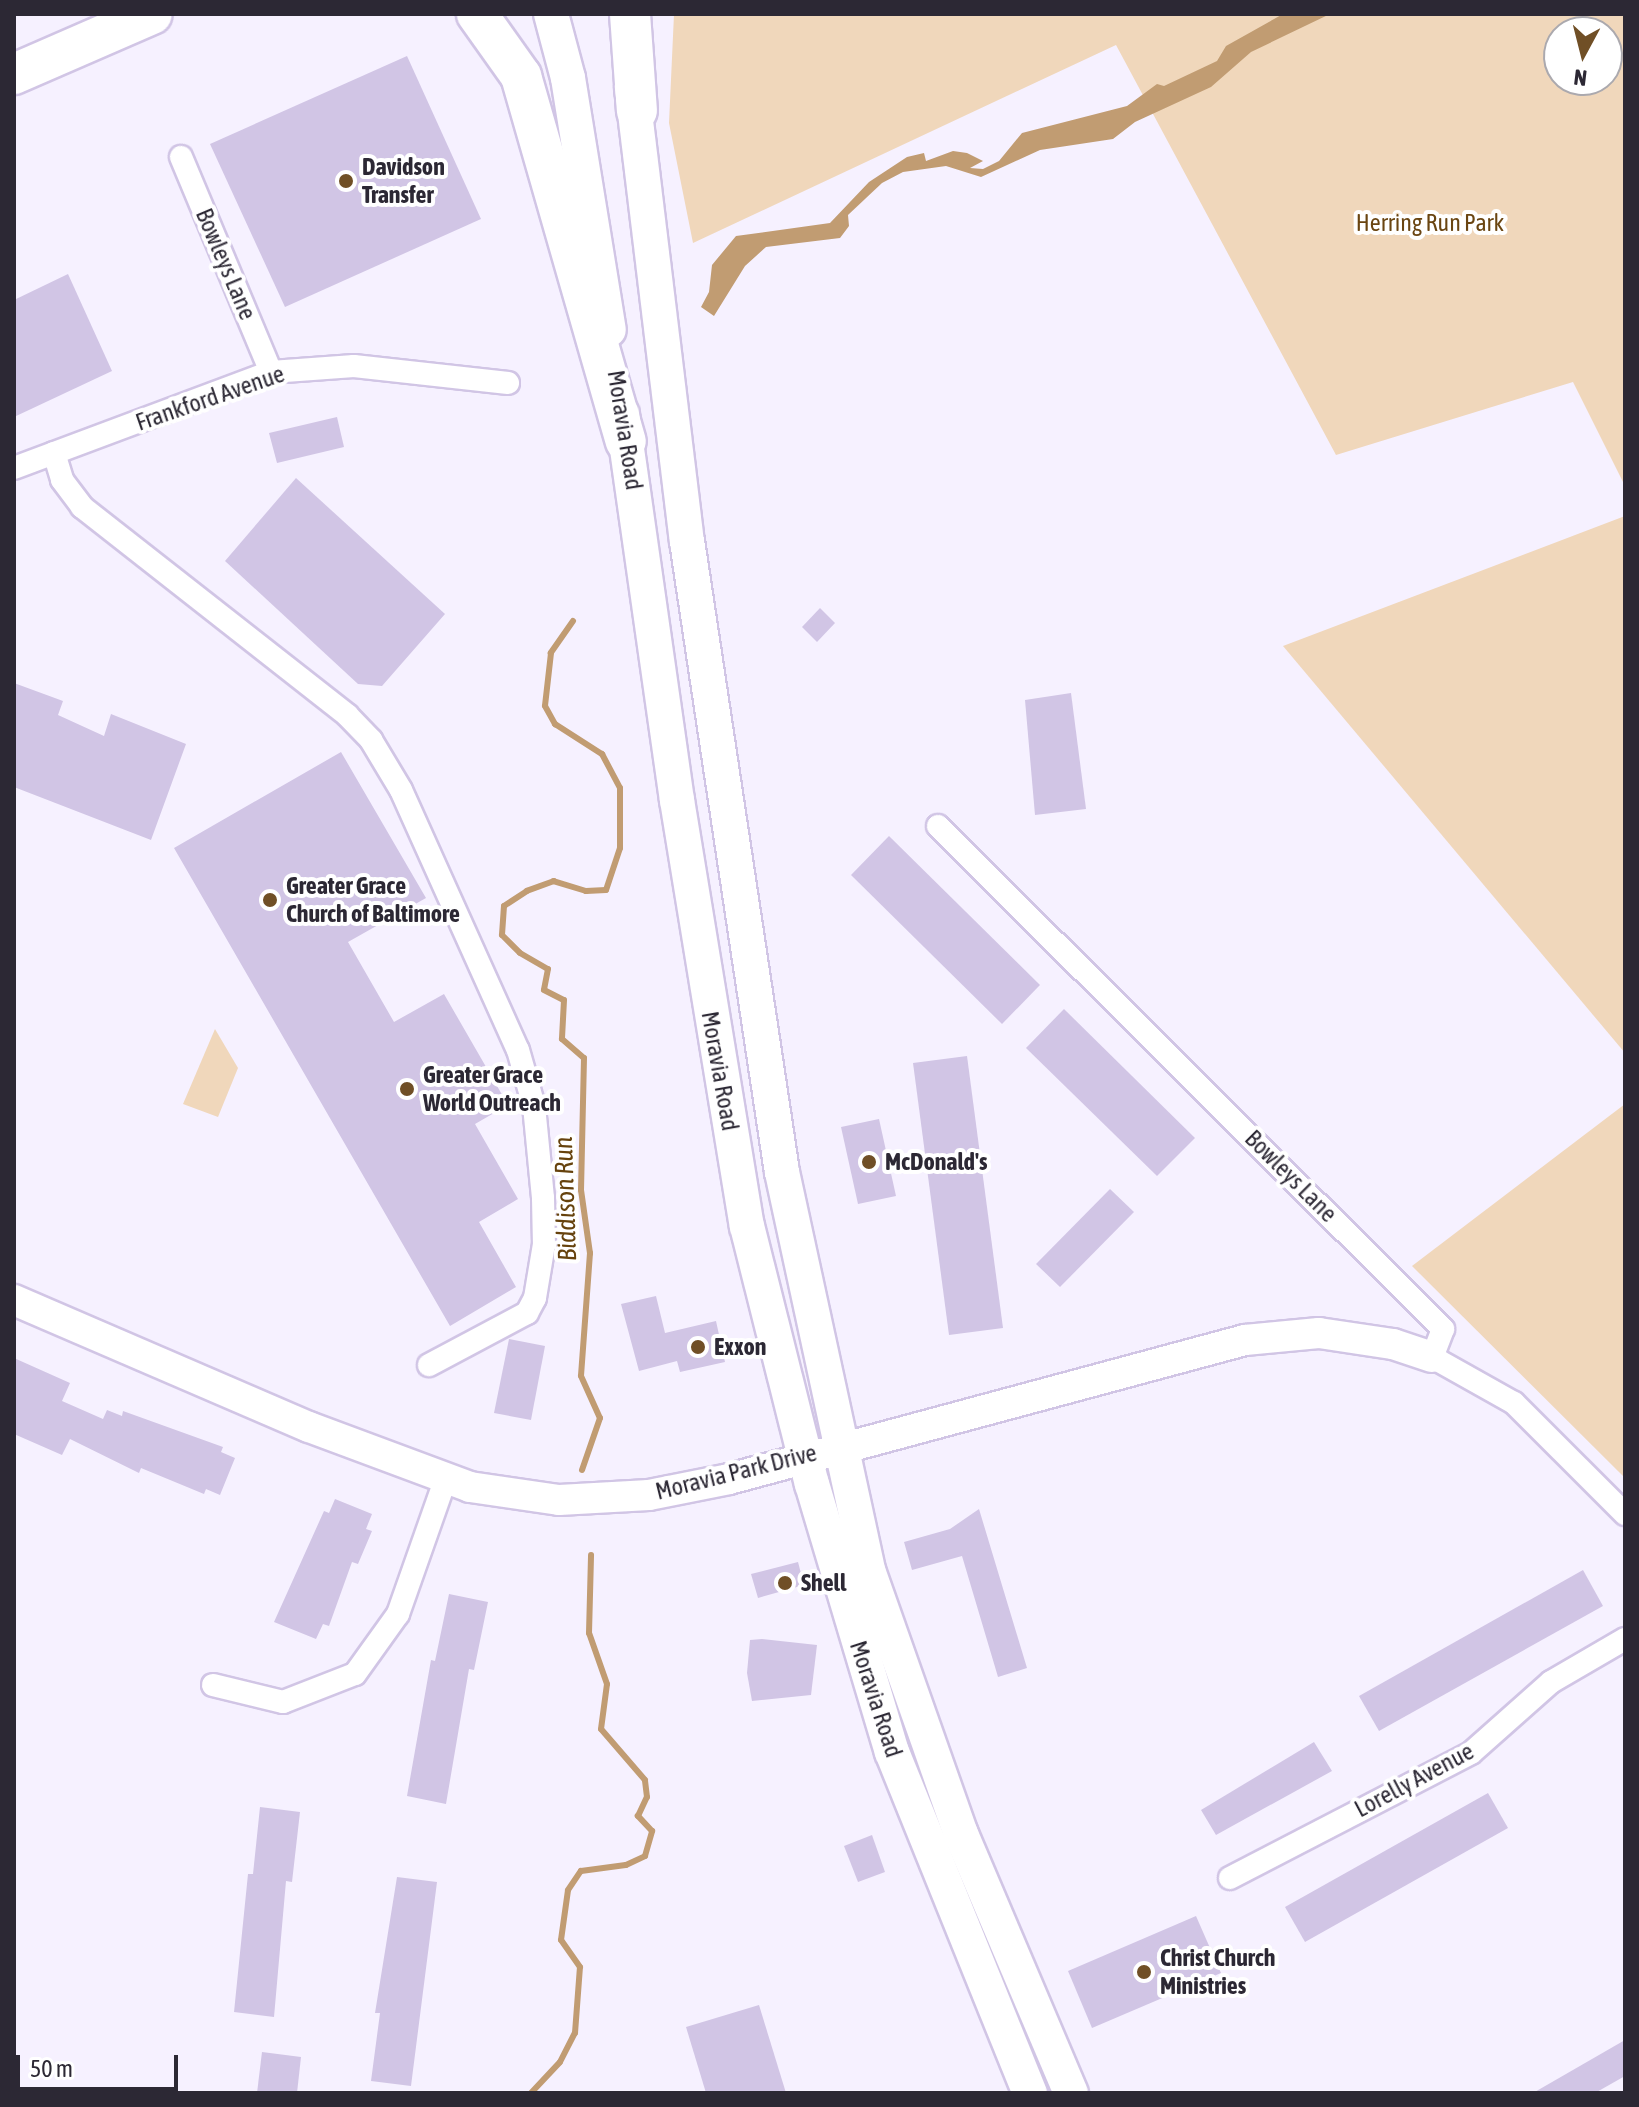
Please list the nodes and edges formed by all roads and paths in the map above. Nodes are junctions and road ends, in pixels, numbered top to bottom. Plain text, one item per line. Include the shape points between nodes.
1 (152, 14) edge
2 (477, 14) edge
3 (551, 14) edge
4 (615, 14) edge
5 (630, 14) edge
6 (14, 74) edge
7 (637, 111) junction
8 (181, 157) dead end
9 (271, 372) junction
10 (508, 383) dead end
11 (626, 441) junction
12 (54, 453) junction
13 (14, 468) edge
14 (938, 826) dead end
15 (14, 1300) edge
16 (1432, 1357) junction
17 (429, 1365) dead end
18 (844, 1444) junction
19 (804, 1455) junction
20 (446, 1478) junction
21 (1625, 1514) edge
22 (1625, 1639) edge
23 (213, 1685) dead end
24 (1230, 1878) dead end
25 (1030, 2093) edge
26 (1071, 2093) edge

1 - 6 highway
2 - 11 highway via 521,76
3 - 11 main road, Moravia Road via 568,78
4 - 7 main road, Moravia Road
5 - 7 highway
7 - 18 main road, Moravia Road via 687,541 751,974 782,1172
8 - 9 street, Bowleys Lane
9 - 10 street, Frankford Avenue via 354,366
9 - 12 street, Frankford Avenue
11 - 19 main road, Moravia Road via 679,815 742,1195
12 - 13 street, Frankford Avenue
12 - 17 street via 62,480 82,507 347,715 371,740 401,790 518,1050 534,1106 543,1198 544,1244 535,1298 527,1313
14 - 16 street, Bowleys Lane via 1443,1329
15 - 20 main road, Moravia Park Drive via 309,1427
16 - 18 main road, Moravia Park Drive via 1393,1344 1319,1333 1245,1340
16 - 21 street via 1514,1403
18 - 19 main road, Moravia Park Drive
18 - 26 main road, Moravia Road via 869,1573 961,1834
19 - 20 main road, Moravia Park Drive via 729,1479 607,1498 520,1497
19 - 25 main road, Moravia Road via 892,1752
20 - 23 street via 398,1614 355,1674 320,1692 283,1702
22 - 24 street, Lorelly Avenue via 1551,1682 1471,1753

